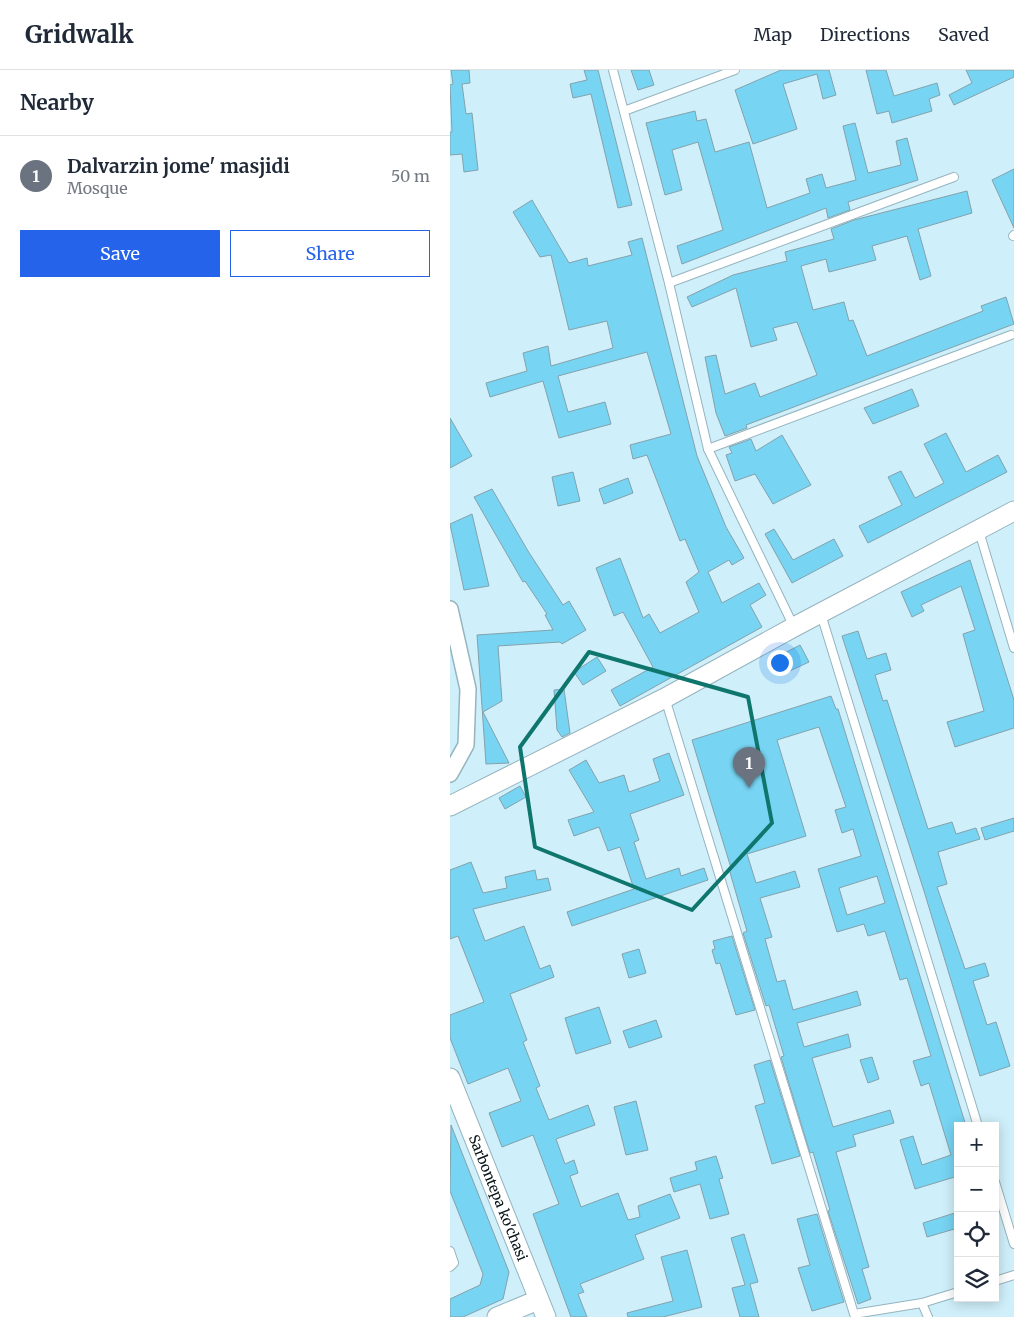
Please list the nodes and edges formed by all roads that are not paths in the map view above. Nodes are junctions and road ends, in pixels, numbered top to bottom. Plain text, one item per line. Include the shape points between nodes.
1 (613, 70) edge
2 (735, 70) edge
3 (624, 111) junction
4 (954, 177) dead end
5 (669, 283) junction
6 (1011, 335) dead end
7 (708, 449) junction
8 (1014, 511) edge
9 (979, 530) junction
10 (450, 609) edge
11 (821, 614) junction
12 (794, 627) junction
13 (1014, 648) edge
14 (665, 698) junction
15 (450, 774) edge
16 (450, 806) edge
17 (450, 1078) edge
18 (977, 1122) edge
19 (999, 1195) edge
20 (1014, 1244) edge
21 (450, 1251) edge
22 (450, 1267) edge
23 (1014, 1275) edge
24 (999, 1280) edge
25 (954, 1293) edge
26 (922, 1303) junction
27 (542, 1309) edge
28 (496, 1317) edge
29 (928, 1317) edge

1 - 3 lane
2 - 3 lane
3 - 5 lane
4 - 5 lane
5 - 7 lane
6 - 7 lane
7 - 12 lane
8 - 9 street
9 - 11 street
9 - 13 lane
10 - 15 street via 468,688 466,745
11 - 12 street
11 - 18 lane
12 - 14 street
14 - 16 street
14 - 26 lane via 854,1314
17 - 27 street, Sarbontepa ko'chasi
19 - 20 lane
21 - 22 lane via 454,1263
23 - 24 lane
25 - 26 lane
26 - 29 lane
27 - 28 street

